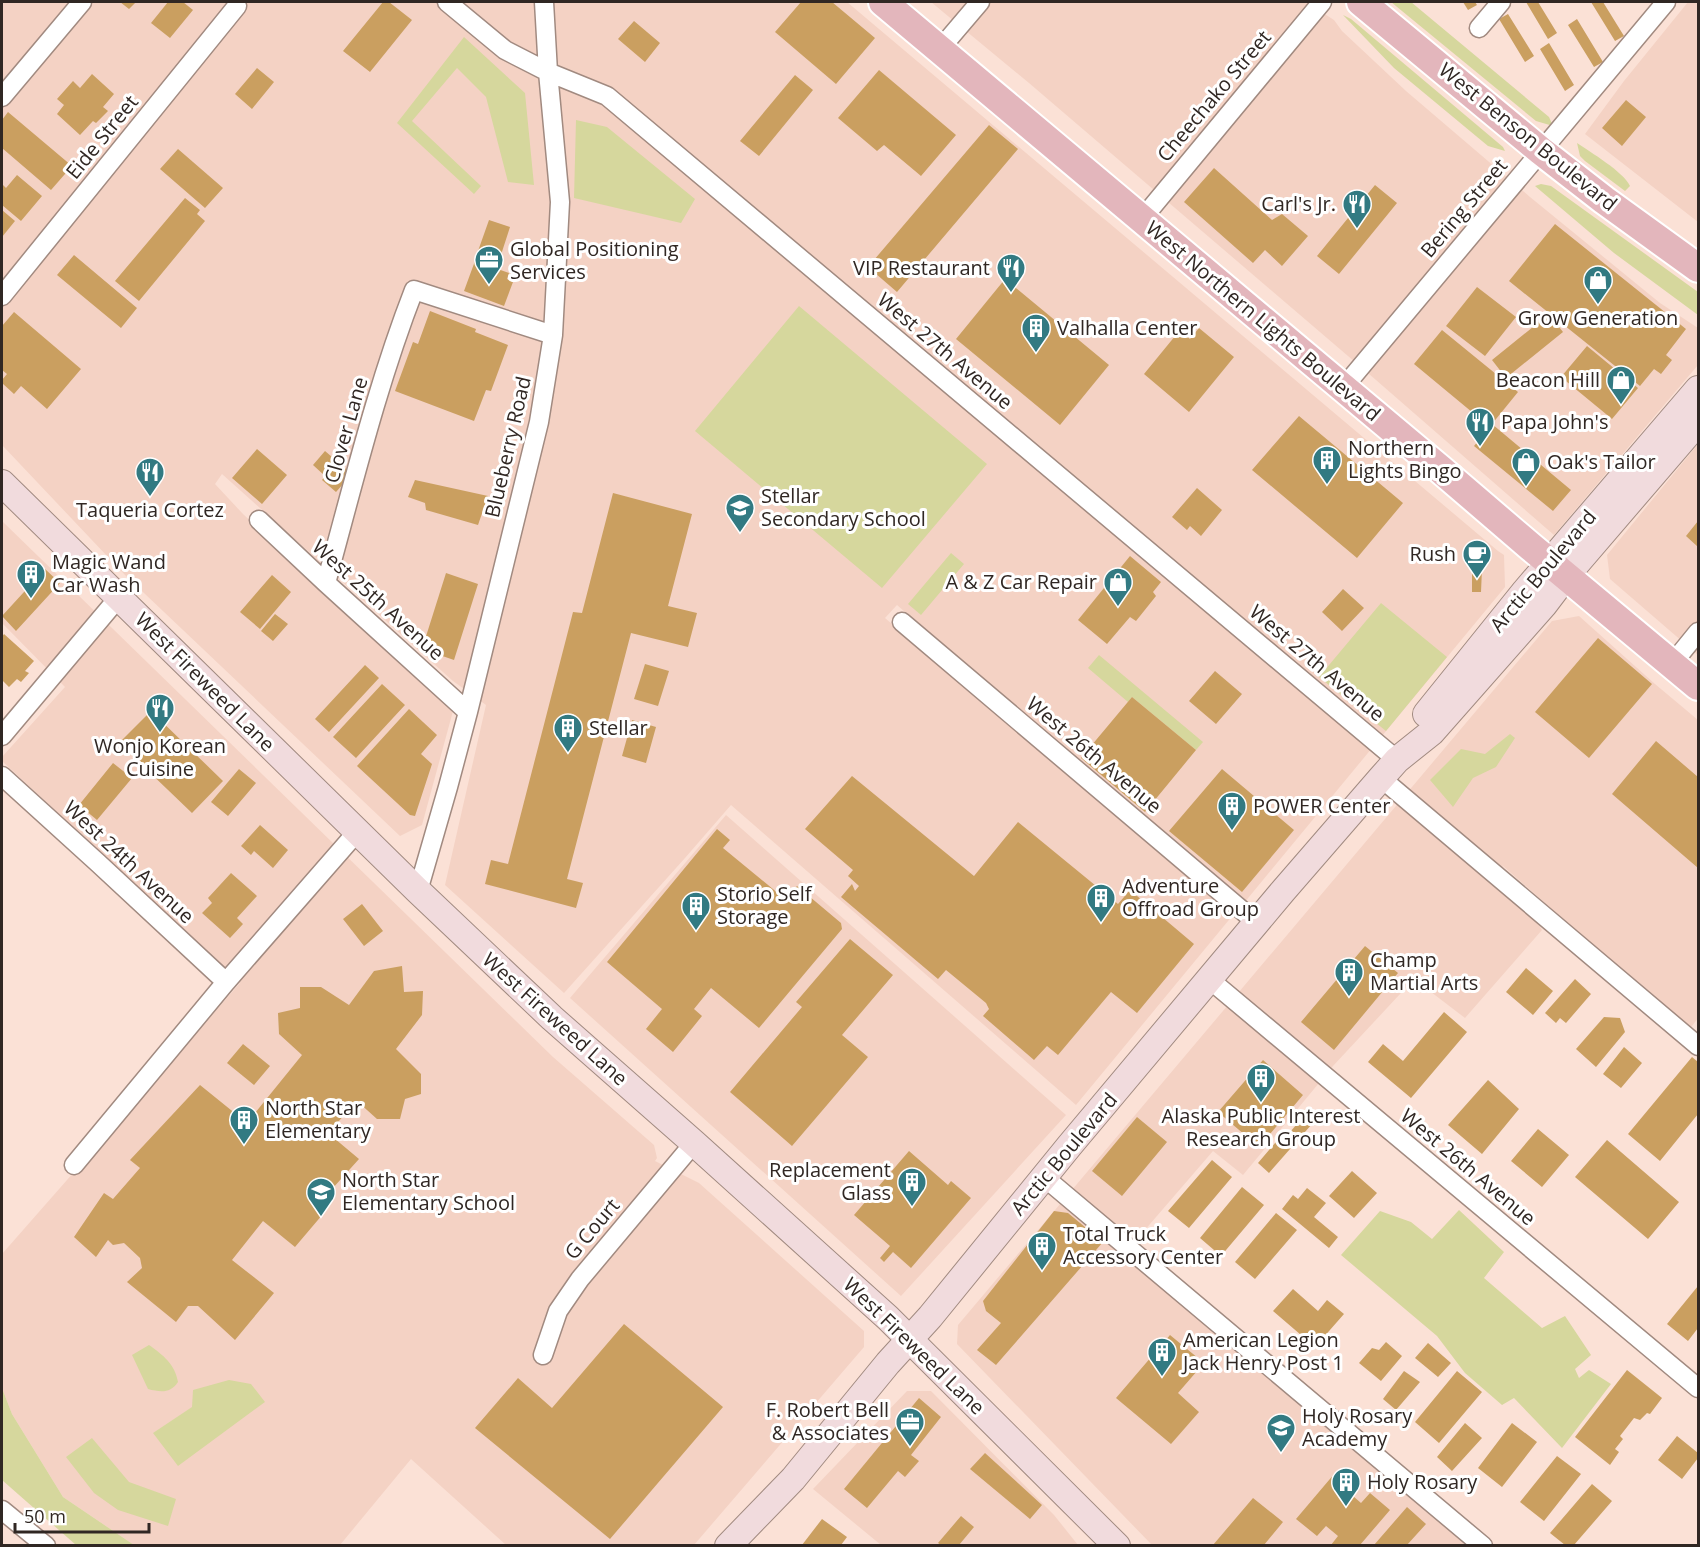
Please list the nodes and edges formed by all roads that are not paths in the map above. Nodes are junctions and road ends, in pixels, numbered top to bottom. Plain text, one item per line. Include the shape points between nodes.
1 (82, 2) edge
2 (447, 2) edge
3 (544, 2) edge
4 (883, 2) edge
5 (980, 2) edge
6 (1322, 2) edge
7 (1361, 2) edge
8 (1501, 2) edge
9 (1666, 2) edge
10 (237, 6) dead end
11 (1479, 28) dead end
12 (940, 49) junction
13 (548, 72) junction
14 (2, 98) edge
15 (1541, 152) junction
16 (1142, 219) junction
17 (1698, 268) edge
18 (2, 297) edge
19 (553, 335) junction
20 (1343, 388) junction
21 (1698, 389) edge
22 (1698, 422) edge
23 (2, 483) edge
24 (259, 520) dead end
25 (1558, 569) junction
26 (326, 583) junction
27 (119, 597) junction
28 (902, 622) dead end
29 (1698, 632) edge
30 (1672, 664) junction
31 (1698, 686) edge
32 (468, 712) junction
33 (2, 736) edge
34 (1389, 769) junction
35 (2, 776) edge
36 (357, 832) junction
37 (418, 891) junction
38 (1257, 923) junction
39 (1209, 979) junction
40 (226, 982) junction
41 (1698, 1046) edge
42 (694, 1143) junction
43 (74, 1165) dead end
44 (1044, 1177) junction
45 (911, 1339) junction
46 (543, 1355) dead end
47 (1698, 1388) edge
48 (2, 1510) edge
49 (46, 1545) edge
50 (728, 1545) edge
51 (1118, 1545) edge
52 (1483, 1545) edge

1 - 14 street
2 - 13 street, West 27th Avenue via 505,50
3 - 13 street, Blueberry Road
4 - 12 main road, West Northern Lights Boulevard
5 - 12 street
6 - 16 street, Cheechako Street
7 - 15 main road, West Benson Boulevard
8 - 11 street
9 - 15 street, Bering Street
10 - 18 street, Eide Street
12 - 16 main road, West Northern Lights Boulevard
13 - 19 street, Blueberry Road via 560,202
13 - 34 street, West 27th Avenue via 607,96
15 - 17 main road, West Benson Boulevard
15 - 20 street, Bering Street
16 - 20 main road, West Northern Lights Boulevard
19 - 26 street, Clover Lane via 414,290 367,432
19 - 32 street, Blueberry Road via 541,412
20 - 25 main road, West Northern Lights Boulevard
21 - 25 main road, Arctic Boulevard
22 - 25 main road, Arctic Boulevard
23 - 27 main road, West Fireweed Lane
24 - 26 street, West 25th Avenue
25 - 30 main road, West Northern Lights Boulevard
25 - 34 main road, Arctic Boulevard via 1419,722
26 - 32 street, West 25th Avenue
27 - 33 street
27 - 36 main road, West Fireweed Lane
28 - 38 street, West 26th Avenue
29 - 30 street
30 - 31 main road, West Northern Lights Boulevard
32 - 37 street, Blueberry Road
34 - 38 main road, Arctic Boulevard
34 - 41 street, West 27th Avenue
35 - 40 street, West 24th Avenue
36 - 37 main road, West Fireweed Lane
36 - 40 street
37 - 42 main road, West Fireweed Lane via 552,1018
38 - 39 main road, Arctic Boulevard
39 - 44 main road, Arctic Boulevard
39 - 47 street, West 26th Avenue
40 - 43 street
42 - 45 main road, West Fireweed Lane
42 - 46 street, G Court via 580,1279 558,1311
44 - 45 main road, Arctic Boulevard
44 - 52 street
45 - 50 main road, Arctic Boulevard via 793,1479
45 - 51 main road, West Fireweed Lane
48 - 49 street

